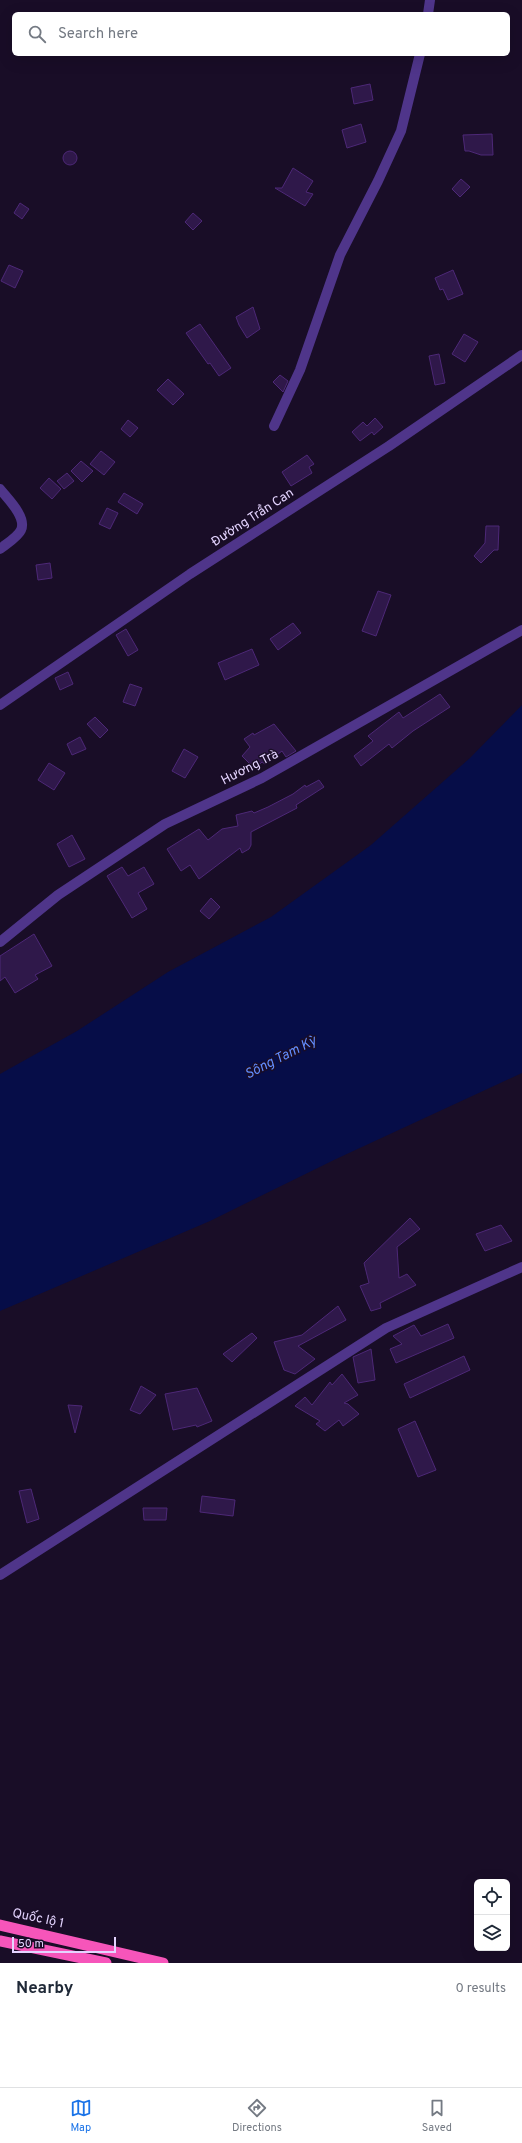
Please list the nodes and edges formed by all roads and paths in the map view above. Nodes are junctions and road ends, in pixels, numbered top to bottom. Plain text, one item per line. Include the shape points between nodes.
1 (430, 0) edge
2 (428, 12) edge
3 (420, 56) edge
4 (522, 355) edge
5 (274, 426) dead end
6 (0, 489) edge
7 (0, 549) edge
8 (522, 630) edge
9 (0, 705) edge
10 (0, 942) edge
11 (522, 1267) edge
12 (0, 1575) edge
13 (0, 1925) edge
14 (0, 1941) edge
15 (106, 1963) edge
16 (164, 1963) edge

1 - 2 street
3 - 5 street via 401,131 340,255 300,370
4 - 9 street, Đường Trần Can via 389,446 190,574
6 - 7 street via 21,518 22,524 18,534
8 - 10 street, Hương Trà via 262,778 165,824 58,894
11 - 12 street via 386,1328
13 - 16 highway, Quốc lộ 1
14 - 15 highway

